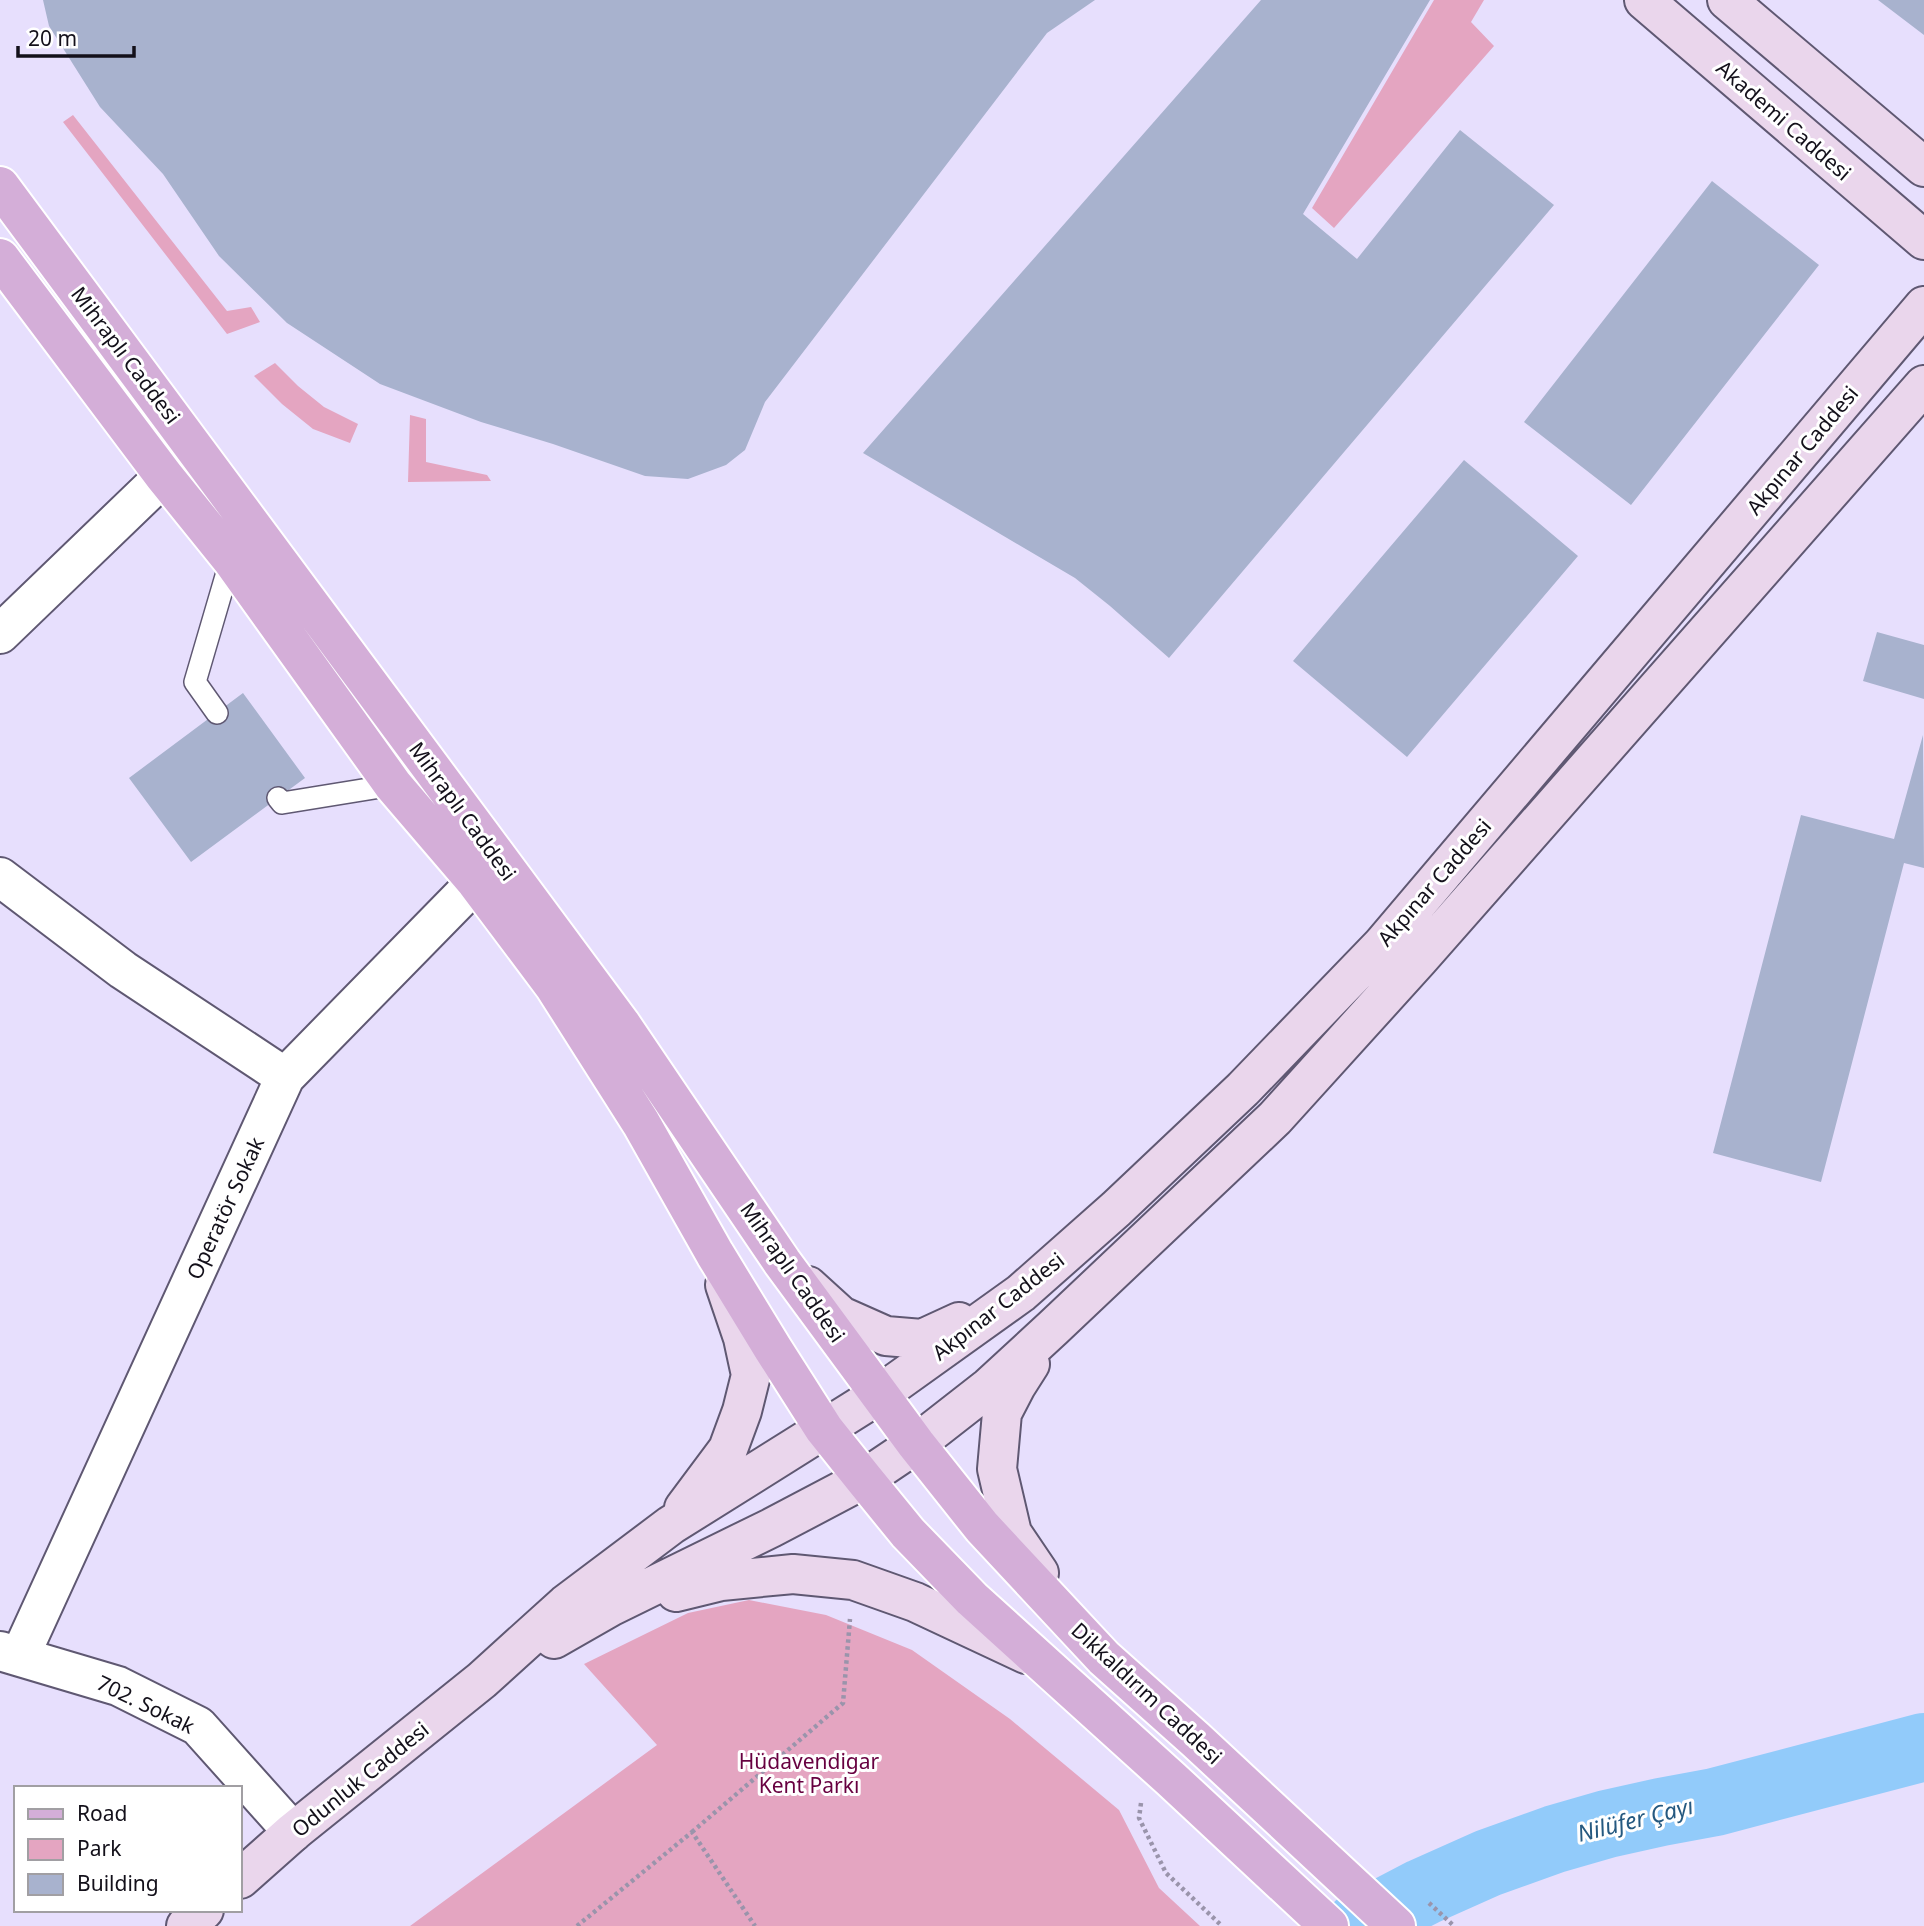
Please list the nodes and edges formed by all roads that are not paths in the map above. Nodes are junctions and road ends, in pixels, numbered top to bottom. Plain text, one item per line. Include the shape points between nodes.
1 (1644, 0) edge
2 (1727, 0) edge
3 (1924, 167) edge
4 (0, 186) edge
5 (1924, 240) edge
6 (0, 258) edge
7 (1924, 306) edge
8 (1924, 384) edge
9 (164, 476) junction
10 (231, 559) junction
11 (0, 634) edge
12 (217, 713) dead end
13 (393, 785) junction
14 (278, 798) dead end
15 (0, 877) edge
16 (477, 882) junction
17 (285, 1077) junction
18 (715, 1254) junction
19 (782, 1262) junction
20 (1021, 1293) junction
21 (1053, 1328) junction
22 (880, 1394) junction
23 (824, 1429) junction
24 (916, 1444) junction
25 (864, 1479) junction
26 (671, 1525) junction
27 (610, 1608) junction
28 (10, 1653) edge
29 (1104, 1658) junction
30 (1040, 1660) junction
31 (482, 1680) junction
32 (293, 1832) junction
33 (242, 1877) edge
34 (202, 1912) edge
35 (186, 1926) edge
36 (1329, 1926) edge
37 (1396, 1926) edge

1 - 5 main road, Akademi Caddesi
2 - 3 main road
4 - 19 main road, Mihraplı Caddesi via 621,1024
6 - 9 main road, Mihraplı Caddesi
7 - 20 main road, Akpınar Caddesi via 1381,945 1243,1089
8 - 21 main road, Akpınar Caddesi via 1275,1118
9 - 10 main road, Mihraplı Caddesi
9 - 11 street
10 - 12 lane via 195,682
10 - 13 main road, Mihraplı Caddesi
13 - 14 lane via 282,803
13 - 16 main road, Mihraplı Caddesi
15 - 17 street via 122,970
16 - 17 street, Operatör Sokak
16 - 18 main road, Mihraplı Caddesi via 554,986 642,1123
17 - 28 street, Operatör Sokak
18 - 23 main road, Mihraplı Caddesi
18 - 26 main road via 751,1375 728,1449
19 - 20 main road via 841,1315 886,1336 922,1339
19 - 22 main road, Mihraplı Caddesi
20 - 22 main road, Akpınar Caddesi
21 - 24 main road, Akpınar Caddesi via 989,1387
21 - 29 main road via 1002,1413 997,1469 1012,1533
22 - 23 main road, Akpınar Caddesi
22 - 24 main road, Mihraplı Caddesi
23 - 25 main road, Mihraplı Caddesi
23 - 26 main road, Akpınar Caddesi
24 - 25 main road, Akpınar Caddesi
24 - 29 main road, Dikkaldırım Caddesi via 982,1527
25 - 27 main road, Akpınar Caddesi
25 - 30 main road via 972,1599
26 - 31 main road via 566,1604
27 - 30 main road via 721,1581 793,1574 853,1580 915,1602
27 - 31 main road
28 - 32 street, 702. Sokak via 118,1686 198,1726
29 - 37 main road, Dikkaldırım Caddesi
30 - 36 main road
31 - 32 main road, Odunluk Caddesi
32 - 33 main road, Odunluk Caddesi
34 - 35 main road

